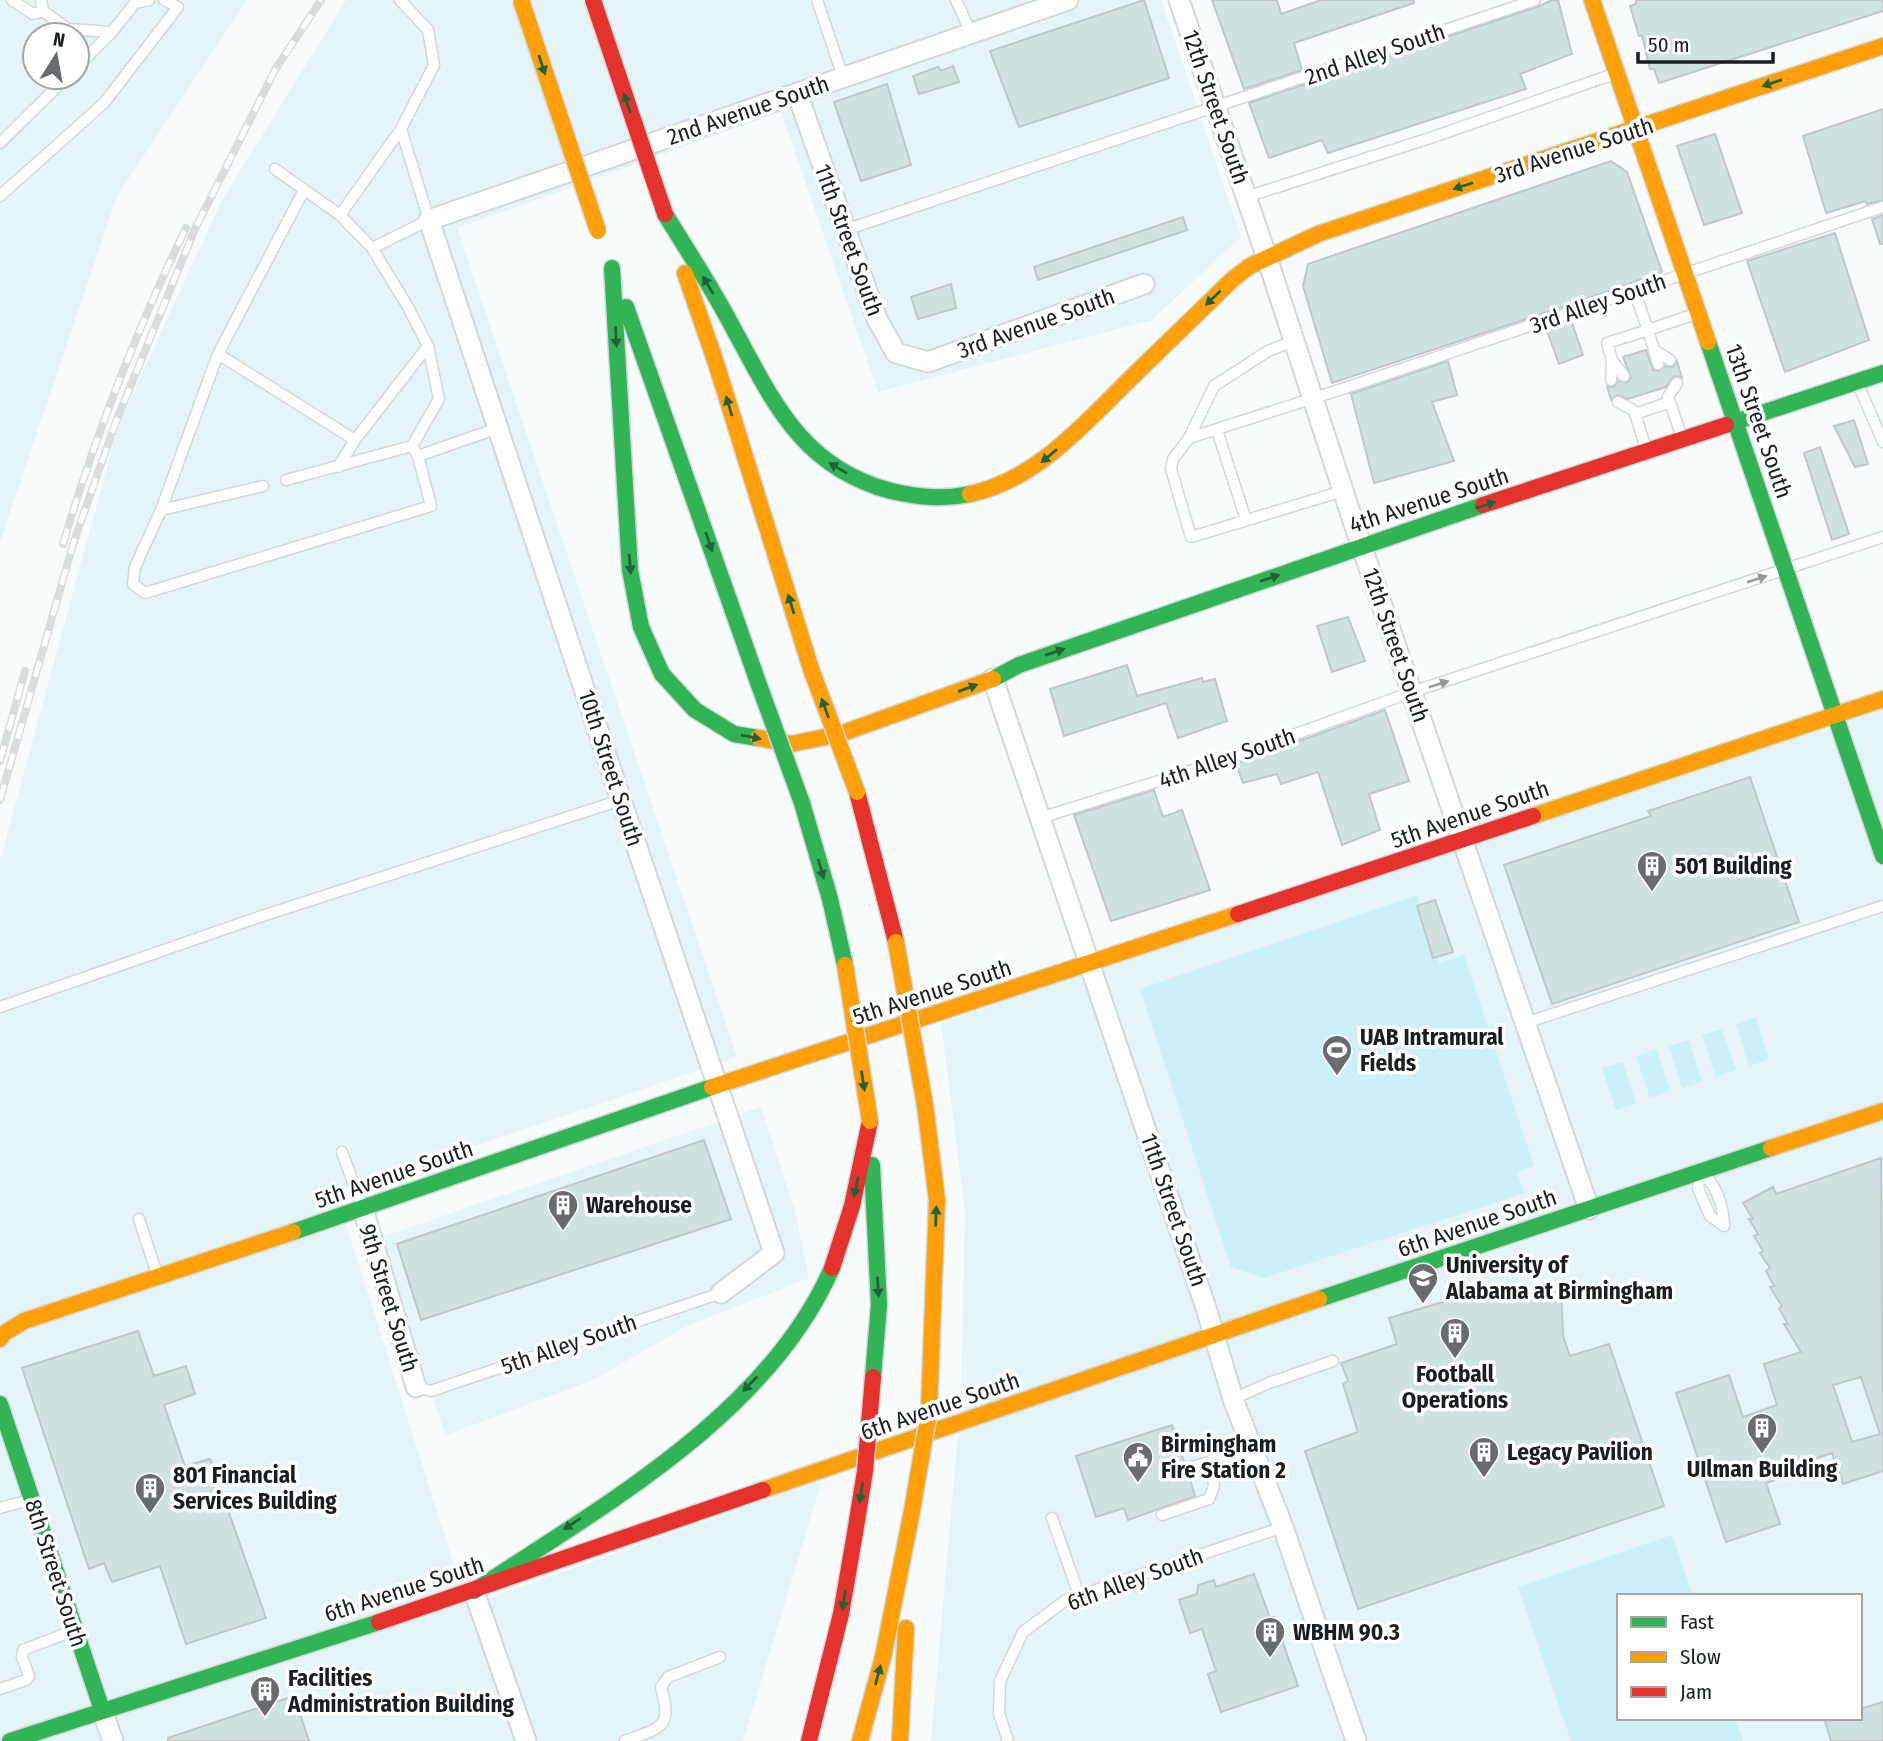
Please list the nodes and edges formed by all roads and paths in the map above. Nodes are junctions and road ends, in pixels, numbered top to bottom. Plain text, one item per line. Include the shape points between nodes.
1 (12, 0) edge
2 (41, 0) edge
3 (149, 0) edge
4 (164, 0) edge
5 (400, 0) edge
6 (521, 0) edge
7 (593, 0) edge
8 (817, 0) edge
9 (956, 0) edge
10 (1068, 0) edge
11 (1179, 0) edge
12 (1535, 0) edge
13 (1592, 0) edge
14 (134, 1) edge
15 (180, 4) edge
16 (44, 11) junction
17 (113, 32) junction
18 (971, 33) junction
19 (1883, 46) edge
20 (91, 53) edge
21 (1617, 72) junction
22 (842, 78) junction
23 (53, 91) edge
24 (797, 93) junction
25 (1215, 108) junction
26 (401, 129) junction
27 (1636, 129) junction
28 (0, 143) edge
29 (275, 169) dead end
30 (304, 190) junction
31 (0, 196) edge
32 (1246, 197) junction
33 (1883, 207) edge
34 (340, 215) junction
35 (665, 215) junction
36 (429, 219) junction
37 (845, 230) junction
38 (372, 248) junction
39 (604, 249) junction
40 (1267, 258) junction
41 (1685, 273) junction
42 (1144, 284) dead end
43 (1634, 290) junction
44 (1698, 313) junction
45 (1647, 330) junction
46 (1294, 341) junction
47 (428, 346) junction
48 (1654, 350) junction
49 (218, 355) junction
50 (1612, 360) junction
51 (1670, 360) dead end
52 (928, 362) joint
53 (1658, 364) dead end
54 (1883, 373) edge
55 (1624, 376) dead end
56 (1611, 380) dead end
57 (1856, 382) junction
58 (1677, 383) dead end
59 (1668, 395) junction
60 (1312, 398) junction
61 (1630, 398) dead end
62 (1618, 402) dead end
63 (1634, 412) junction
64 (1736, 422) junction
65 (498, 428) junction
66 (1217, 430) junction
67 (1882, 435) edge
68 (1189, 438) junction
69 (355, 440) junction
70 (1682, 440) junction
71 (412, 446) junction
72 (1647, 452) junction
73 (418, 456) junction
74 (338, 467) junction
75 (286, 480) dead end
76 (263, 485) dead end
77 (1343, 491) junction
78 (161, 510) junction
79 (1246, 520) junction
80 (1883, 537) edge
81 (1362, 546) junction
82 (1786, 569) junction
83 (993, 679) junction
84 (1412, 692) junction
85 (1883, 699) edge
86 (1836, 716) junction
87 (621, 800) junction
88 (1040, 818) junction
89 (1462, 840) junction
90 (1883, 856) edge
91 (1883, 905) edge
92 (1090, 964) junction
93 (0, 1007) edge
94 (1525, 1023) junction
95 (718, 1085) junction
96 (1883, 1111) edge
97 (870, 1121) junction
98 (342, 1152) dead end
99 (1701, 1171) junction
100 (363, 1209) junction
101 (1588, 1209) junction
102 (139, 1219) dead end
103 (158, 1277) junction
104 (721, 1293) joint
105 (1214, 1334) junction
106 (0, 1339) edge
107 (1334, 1361) dead end
108 (416, 1387) joint
109 (1233, 1399) junction
110 (0, 1404) edge
111 (1252, 1448) junction
112 (1212, 1460) junction
113 (1186, 1469) dead end
114 (32, 1499) junction
115 (0, 1508) edge
116 (912, 1511) junction
117 (1162, 1515) dead end
118 (1052, 1518) dead end
119 (1283, 1527) junction
120 (474, 1591) junction
121 (1079, 1595) junction
122 (75, 1630) junction
123 (720, 1657) dead end
124 (0, 1689) edge
125 (102, 1710) junction
126 (10, 1741) edge
127 (113, 1741) edge
128 (526, 1741) edge
129 (625, 1741) edge
130 (808, 1741) edge
131 (860, 1741) edge
132 (900, 1741) edge
133 (1008, 1741) edge
134 (1356, 1741) edge

1 - 16 lane via 33,14
2 - 16 lane
3 - 14 lane
4 - 15 lane
5 - 26 lane via 428,30 434,65
6 -> 39 main road, bridge
35 -> 7 main road, bridge
8 - 22 lane
9 - 18 lane
10 - 18 street, 2nd Avenue South
11 - 25 street, 12th Street South
12 - 25 lane, 2nd Alley South
13 - 21 main road, 13th Street South
14 - 17 lane
15 - 31 lane via 104,103
16 - 17 lane via 68,29
17 - 20 lane
18 - 22 street, 2nd Avenue South
19 -> 27 main road, 3rd Avenue South
21 - 27 main road, 13th Street South
21 - 32 lane
22 - 24 street, 2nd Avenue South
23 - 28 lane
24 - 36 street, 2nd Avenue South
24 - 37 street, 11th Street South
25 - 32 street, 12th Street South
25 - 37 lane, 2nd Alley South
26 - 34 lane
26 - 36 lane
27 -> 40 main road, 3rd Avenue South via 1318,234
27 - 41 main road, 13th Street South
29 - 30 lane
30 - 34 lane
30 - 49 lane
32 - 40 street, 12th Street South
33 - 41 lane, 3rd Alley South
34 - 38 lane
40 -> 35 main road, 3rd Avenue South via 1233,279 1040,463 988,491 940,500 915,498 860,481 804,443 765,388
116 -> 35 main road, bridge via 929,1412 937,1200 896,942 856,792 811,669
36 - 38 lane
36 - 65 street, 10th Street South
37 - 52 street, 11th Street South via 877,318 896,353
38 - 47 lane
39 -> 83 main road, 4th Avenue South via 632,582 641,626 662,674 695,710 734,734 791,744 840,734
39 -> 97 main road, bridge via 802,803 845,965
40 - 46 street, 12th Street South
41 - 43 lane, 3rd Alley South
41 - 44 main road, 13th Street South
42 - 52 street, 3rd Avenue South
43 - 45 lane
43 - 60 lane, 3rd Alley South
44 - 45 lane
44 - 64 main road, 13th Street South
45 - 48 lane
45 - 50 lane via 1607,343
46 - 60 street, 12th Street South
46 - 68 lane via 1268,351 1214,386
47 - 69 lane
47 - 71 lane via 439,399
48 - 51 lane
48 - 53 lane
49 - 69 lane
49 - 78 lane
50 - 55 lane
50 - 56 lane
54 - 57 main road, 4th Avenue South
57 - 64 main road, 4th Avenue South
57 - 67 lane
58 - 59 lane
59 - 63 lane
59 - 70 lane
60 - 66 lane, 3rd Alley South
60 - 77 street, 12th Street South
61 - 63 lane
62 - 63 lane
63 - 72 lane
64 - 70 main road, 4th Avenue South
64 - 82 main road, 13th Street South
65 - 73 lane
65 - 87 street, 10th Street South
66 - 68 lane, 3rd Alley South
66 - 79 lane
68 - 79 lane via 1171,469 1191,537
69 - 74 lane
70 - 72 main road, 4th Avenue South
71 - 73 lane
71 - 74 lane
81 -> 72 main road, 4th Avenue South
73 - 78 lane via 430,506 145,593 134,584 135,566
74 - 75 lane
76 - 78 lane
77 - 79 lane
77 - 81 street, 12th Street South
80 - 82 lane, 4th Alley South
83 -> 81 main road, 4th Avenue South via 1019,665
81 - 84 street, 12th Street South
84 -> 82 lane, 4th Alley South
82 - 86 main road, 13th Street South
83 - 88 street, 11th Street South
84 - 88 lane, 4th Alley South via 1216,763
84 - 89 street, 12th Street South
85 - 86 main road, 5th Avenue South
86 - 89 main road, 5th Avenue South
86 - 90 main road, 13th Street South
87 - 93 lane via 248,920
87 - 95 street, 10th Street South
88 - 92 street, 11th Street South
89 - 92 main road, 5th Avenue South
89 - 94 street, 12th Street South
91 - 94 lane
92 - 95 main road, 5th Avenue South
92 - 105 street, 11th Street South
94 - 101 street, 12th Street South
95 - 100 main road, 5th Avenue South
95 - 104 street, 10th Street South via 774,1253
96 - 99 main road, 6th Avenue South
97 -> 120 main road via 847,1229 822,1289 788,1344 720,1416 635,1482
97 -> 130 main road, bridge via 879,1305 865,1471 842,1614
98 - 100 lane
99 - 99 lane via 1699,1188 1710,1216 1724,1226 1714,1183
99 - 101 main road, 6th Avenue South
100 - 103 main road, 5th Avenue South
100 - 108 street, 9th Street South
101 - 105 main road, 6th Avenue South
102 - 103 lane
103 - 106 main road, 5th Avenue South via 24,1321
104 - 108 lane, 5th Alley South via 431,1391
105 - 109 street, 11th Street South
105 - 120 main road, 6th Avenue South
107 - 109 lane
109 - 111 street, 11th Street South
110 - 114 main road, 8th Street South
111 - 112 lane
111 - 119 street, 11th Street South
112 - 113 lane
112 - 117 lane via 1214,1486 1209,1499
114 - 115 lane
114 - 122 main road, 8th Street South
131 -> 116 main road via 883,1657
116 - 132 main road
118 - 121 lane
119 - 121 lane, 6th Alley South
119 - 134 street, 11th Street South
120 - 125 main road, 6th Avenue South
120 - 128 street
121 - 133 lane, 6th Alley South via 1023,1632 1000,1681 999,1713
122 - 124 lane via 23,1650 29,1675
122 - 125 main road, 8th Street South
123 - 129 lane via 668,1678 661,1687 667,1708 665,1721
125 - 126 main road, 6th Avenue South
125 - 127 street, 8th Street South

